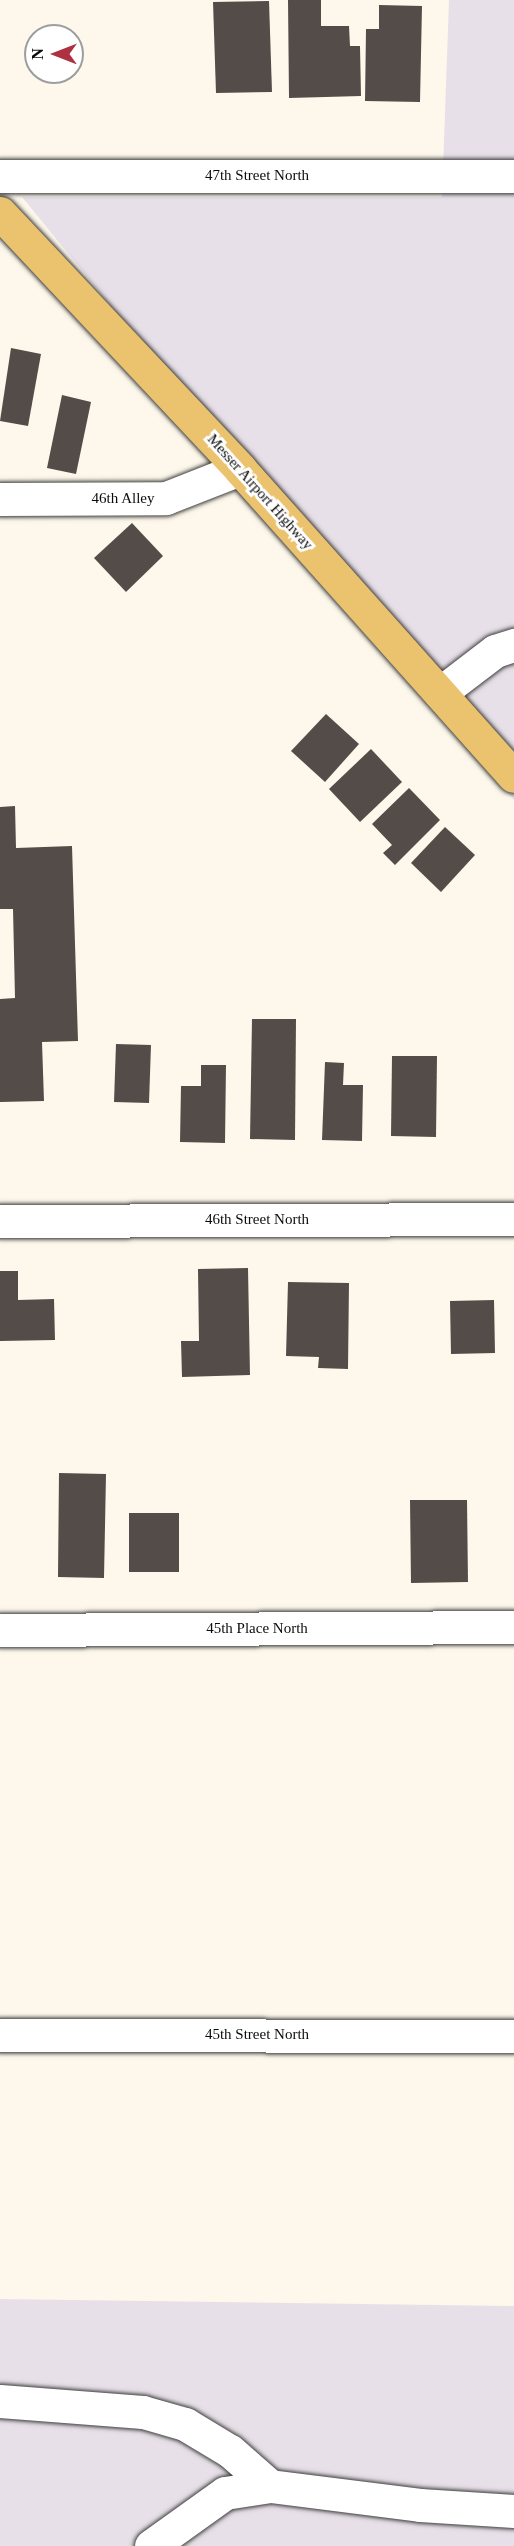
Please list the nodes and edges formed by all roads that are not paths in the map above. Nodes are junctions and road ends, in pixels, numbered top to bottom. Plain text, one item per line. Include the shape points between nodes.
1 (0, 176) edge
2 (514, 176) edge
3 (0, 213) edge
4 (240, 469) junction
5 (0, 499) edge
6 (514, 645) edge
7 (440, 693) junction
8 (514, 776) edge
9 (514, 1219) edge
10 (0, 1221) edge
11 (514, 1627) edge
12 (0, 1630) edge
13 (0, 2035) edge
14 (514, 2036) edge
15 (0, 2401) edge
16 (270, 2486) junction
17 (514, 2511) edge
18 (151, 2546) edge

1 - 2 street, 47th Street North
3 - 4 main road, Messer Airport Highway
4 - 5 street, 46th Alley via 166,498
4 - 7 main road, Messer Airport Highway
6 - 7 street via 495,651
7 - 8 main road, Messer Airport Highway
9 - 10 street, 46th Street North
11 - 12 street, 45th Place North
13 - 14 street, 45th Street North
15 - 16 street via 143,2412 185,2424 230,2451
16 - 17 street via 420,2505
16 - 18 street via 225,2493

